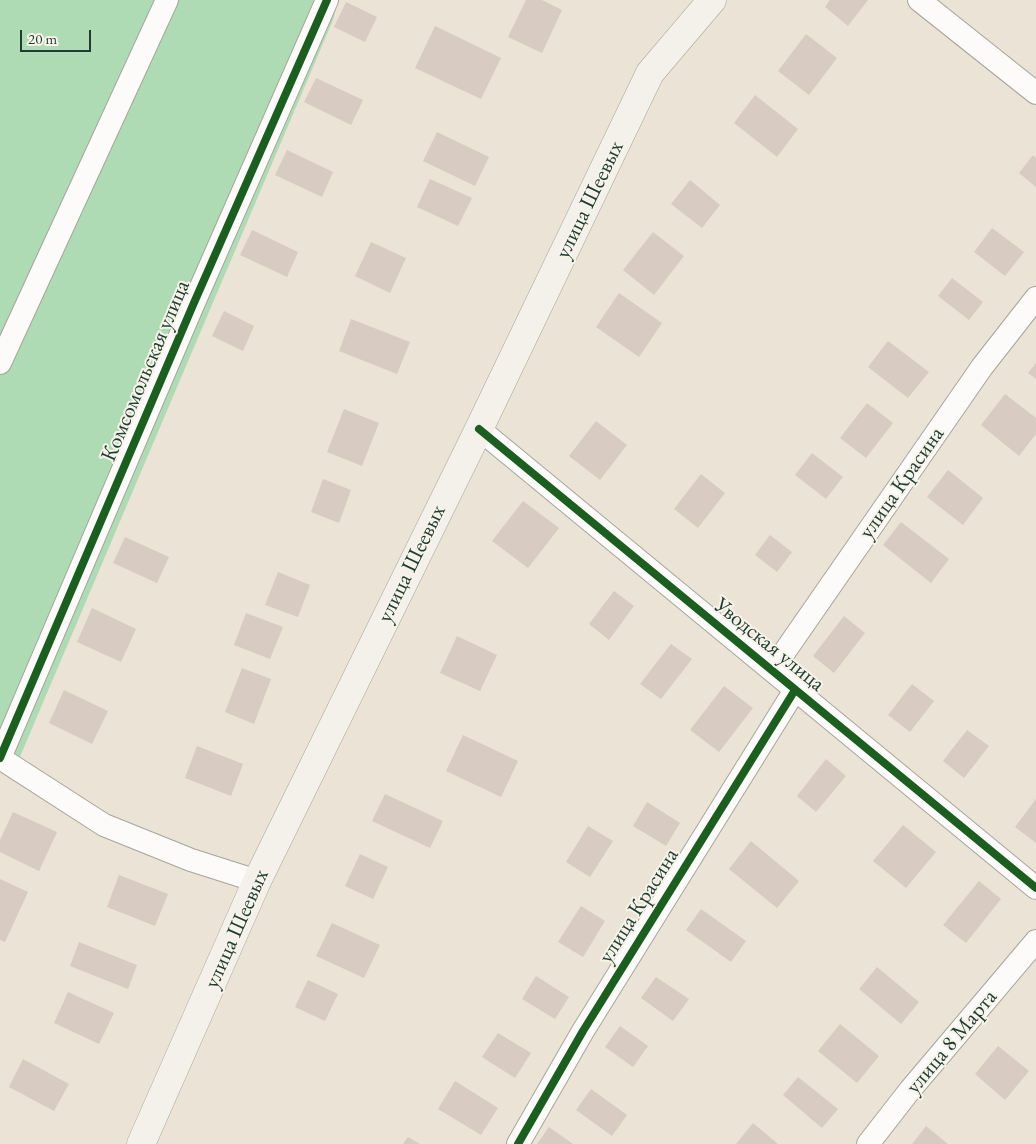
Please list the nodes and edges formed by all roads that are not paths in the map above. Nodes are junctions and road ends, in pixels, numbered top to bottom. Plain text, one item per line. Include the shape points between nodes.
1 (168, 0) edge
2 (327, 0) edge
3 (712, 0) edge
4 (919, 0) edge
5 (1036, 93) edge
6 (1036, 298) edge
7 (0, 363) edge
8 (479, 429) junction
9 (772, 670) junction
10 (795, 690) junction
11 (0, 758) edge
12 (257, 881) junction
13 (1036, 888) edge
14 (1036, 941) edge
15 (141, 1144) edge
16 (518, 1144) edge
17 (868, 1144) edge

1 - 7 street
2 - 11 street, Комсомольская улица
3 - 8 main road, улица Шеевых via 650,74
4 - 5 street
6 - 9 street, улица Красина via 982,367
8 - 9 street, Уводская улица
8 - 12 main road, улица Шеевых
9 - 10 street, Уводская улица
10 - 13 street, Уводская улица
10 - 16 street, улица Красина via 583,1030
11 - 12 street via 104,826 191,860
12 - 15 main road, улица Шеевых
14 - 17 street, улица 8 Марта

